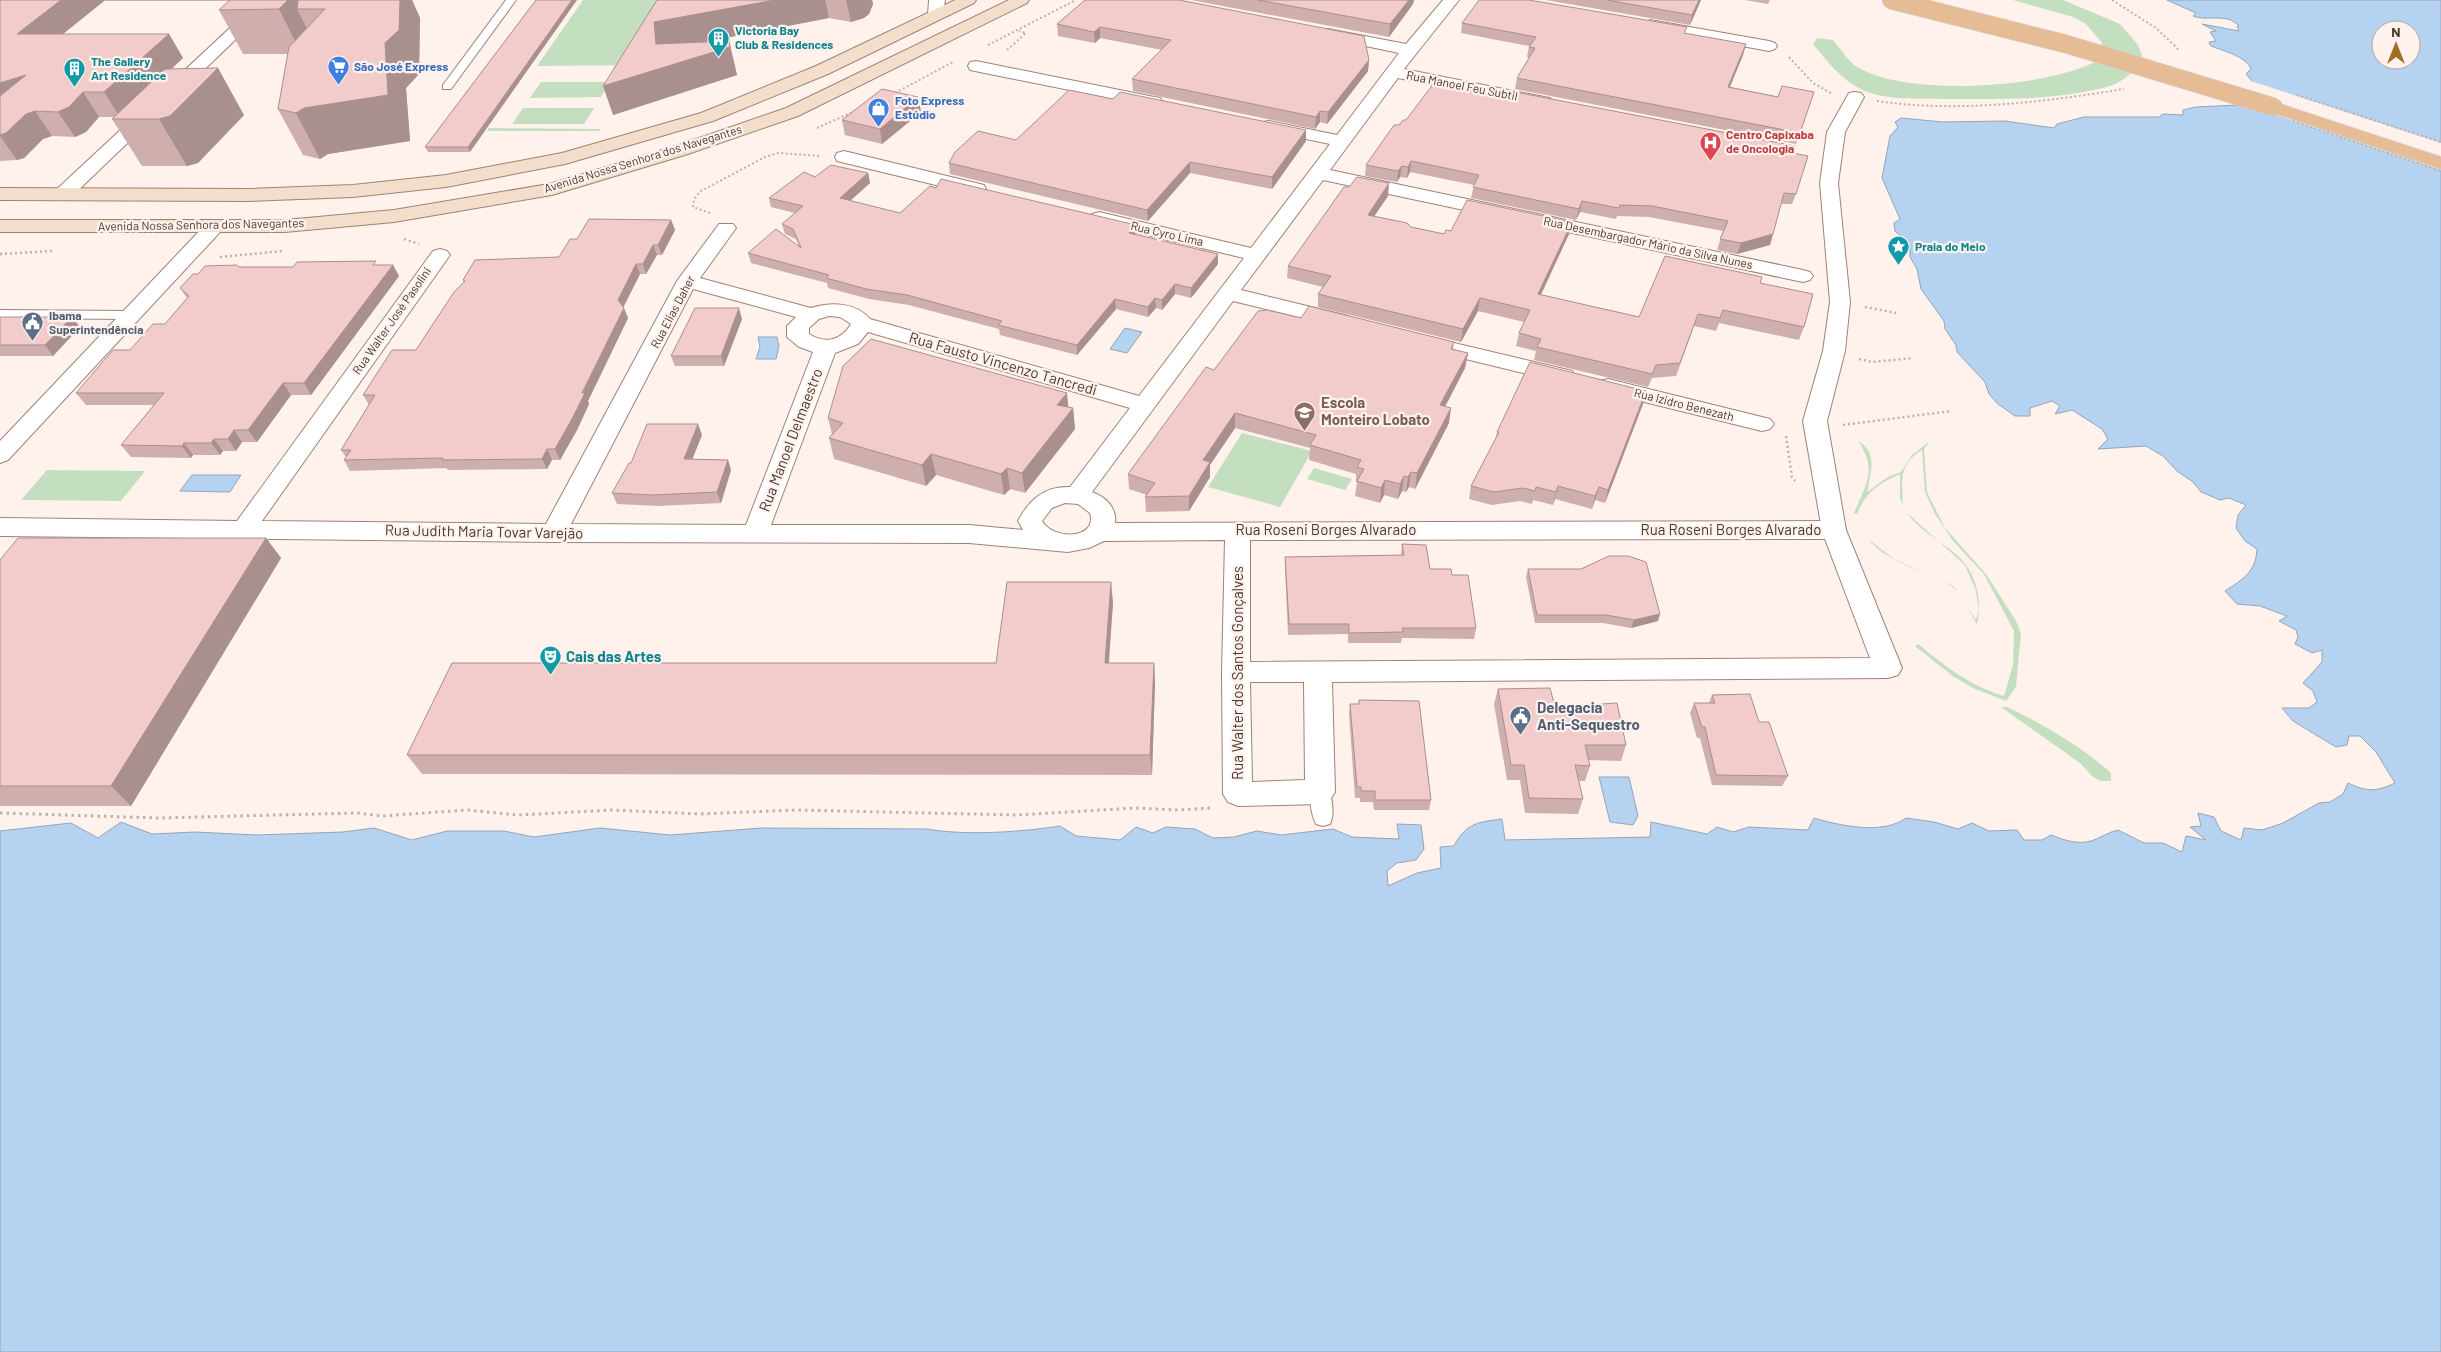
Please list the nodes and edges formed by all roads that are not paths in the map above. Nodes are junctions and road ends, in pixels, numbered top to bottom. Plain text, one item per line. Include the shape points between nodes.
1 (269, 0) edge
2 (511, 0) edge
3 (968, 0) edge
4 (1021, 0) edge
5 (1451, 0) edge
6 (1891, 0) edge
7 (1936, 0) edge
8 (936, 8) edge
9 (1634, 22) edge
10 (1310, 30) edge
11 (1769, 46) road end
12 (1410, 50) junction
13 (976, 66) dead end
14 (1393, 72) junction
15 (448, 88) dead end
16 (1855, 97) road end
17 (1556, 104) edge
18 (1169, 105) edge
19 (1255, 123) edge
20 (1342, 141) junction
21 (2441, 149) edge
22 (844, 157) road end
23 (2441, 163) edge
24 (1318, 173) junction
25 (0, 194) edge
26 (63, 194) junction
27 (997, 194) edge
28 (1084, 214) edge
29 (0, 226) edge
30 (214, 227) junction
31 (726, 228) road end
32 (440, 255) road end
33 (1256, 255) junction
34 (1803, 276) dead end
35 (687, 280) junction
36 (1227, 294) junction
37 (0, 314) edge
38 (131, 315) junction
39 (812, 315) junction
40 (862, 324) junction
41 (1362, 326) edge
42 (1392, 334) edge
43 (826, 347) junction
44 (1144, 405) junction
45 (1762, 424) dead end
46 (0, 455) edge
47 (1077, 495) junction
48 (1038, 505) junction
49 (0, 527) edge
50 (244, 528) junction
51 (1238, 530) junction
52 (1834, 530) junction
53 (756, 532) junction
54 (1098, 532) junction
55 (554, 533) junction
56 (969, 534) junction
57 (1047, 541) junction
58 (1236, 672) junction
59 (1318, 672) junction

1 - 26 street
2 - 15 lane
3 - 8 main road, Avenida Nossa Senhora dos Navegantes
4 - 30 main road, Avenida Nossa Senhora dos Navegantes via 792,112 682,150 552,189 394,216 285,226
5 - 12 street
6 - 23 main road, bridge via 2175,76
7 - 21 main road via 2219,77
8 - 26 main road, Avenida Nossa Senhora dos Navegantes via 822,70 707,117 565,158 446,181 353,190 247,195
9 - 11 street
10 - 12 street
12 - 14 street
13 - 18 street
14 - 17 street, Rua Manoel Feu Subtil
14 - 20 street
16 - 52 street via 1836,132 1829,183 1840,302 1834,352 1815,421
19 - 20 street
20 - 24 street
22 - 27 street
24 - 33 street
24 - 34 street, Rua Desembargador Mário da Silva Nunes
25 - 26 main road, Avenida Nossa Senhora dos Navegantes
28 - 33 street, Rua Cyro Lima
29 - 30 main road, Avenida Nossa Senhora dos Navegantes
30 - 38 street
31 - 35 street, Rua Elias Daher
32 - 50 street, Rua Walter José Pasolini
33 - 36 street
35 - 39 street
35 - 55 street, Rua Elias Daher
36 - 41 street
36 - 44 street
37 - 38 lane
38 - 46 street
39 - 40 street, Rua Fausto Vincenzo Tancredi via 827,310 849,312
39 - 43 street via 798,326 798,337 809,345
40 - 43 street via 856,336
40 - 44 street, Rua Fausto Vincenzo Tancredi
42 - 45 street, Rua Izidro Benezath
43 - 53 street, Rua Manoel Delmaestro
44 - 47 street
47 - 48 street via 1051,498
47 - 54 street via 1091,499 1103,512 1103,524
48 - 56 street, Rua Judith Maria Tovar Varejão via 1009,520
48 - 57 street via 1030,521 1033,530
49 - 50 street, Rua Judith Maria Tovar Varejão
50 - 55 street, Rua Judith Maria Tovar Varejão
51 - 52 street, Rua Roseni Borges Alvarado
51 - 54 street, Rua Roseni Borges Alvarado
51 - 58 street, Rua Walter dos Santos Gonçalves
52 - 59 street, Rua Roseni Borges Alvarado via 1888,668
53 - 55 street, Rua Judith Maria Tovar Varejão
53 - 56 street, Rua Judith Maria Tovar Varejão
54 - 57 street via 1074,543
56 - 57 street, Rua Judith Maria Tovar Varejão
58 - 59 street, Rua Roseni Borges Alvarado
58 - 59 street, Rua Walter dos Santos Gonçalves via 1238,794 1322,805

